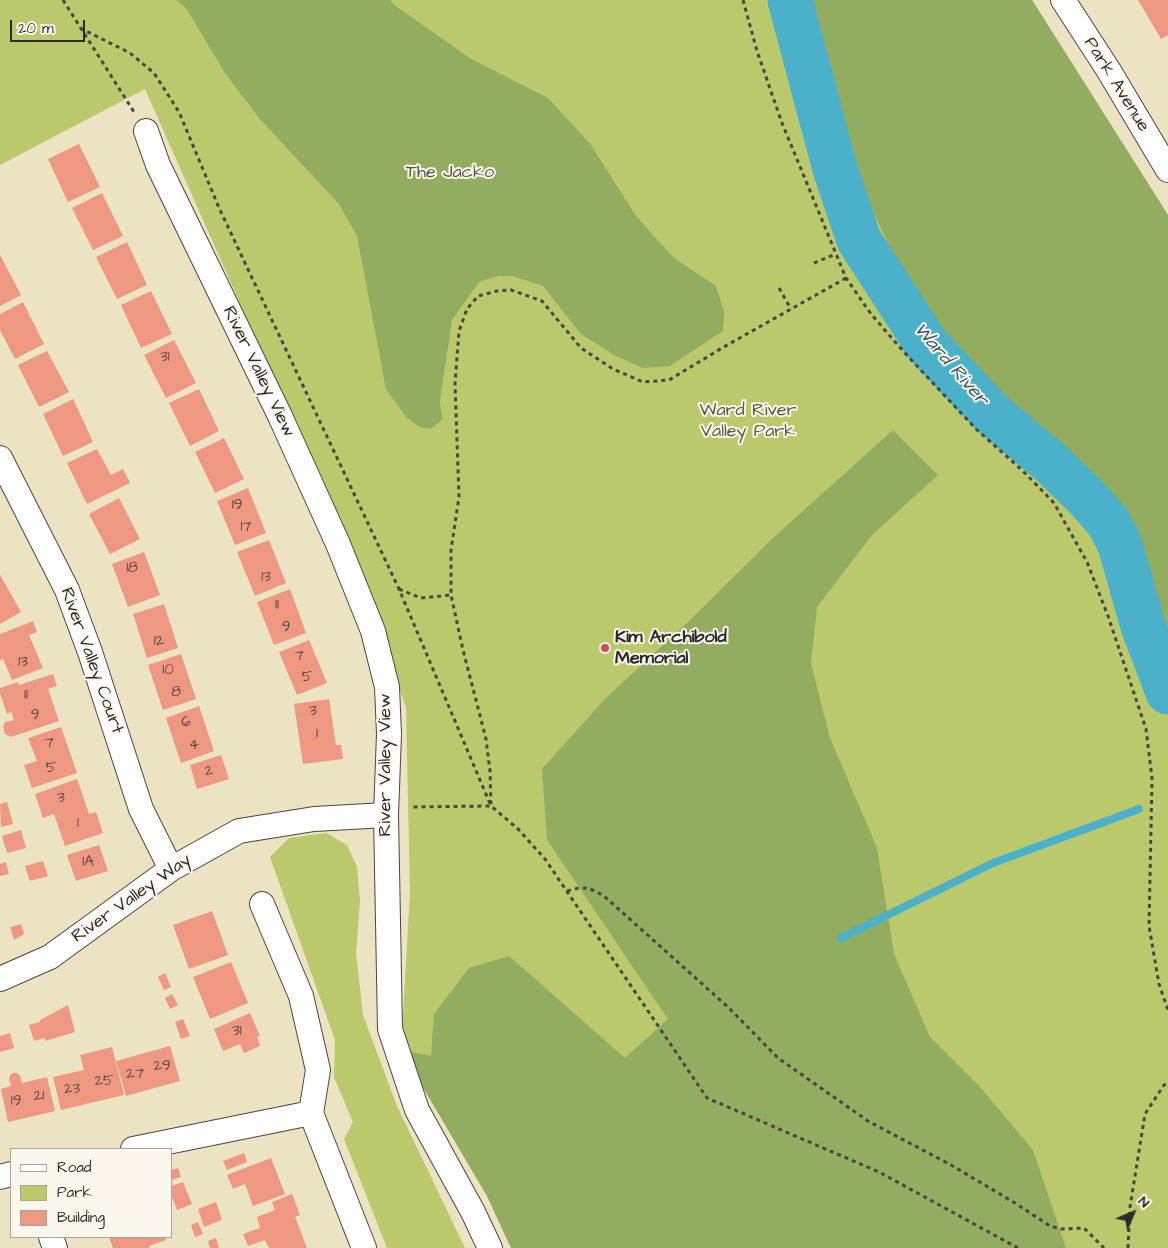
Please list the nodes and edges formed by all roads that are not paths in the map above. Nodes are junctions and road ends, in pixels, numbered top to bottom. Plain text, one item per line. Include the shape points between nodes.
1 (1063, 0) edge
2 (146, 131) road end
3 (1168, 170) edge
4 (0, 458) edge
5 (386, 815) junction
6 (171, 868) junction
7 (262, 904) dead end
8 (0, 979) edge
9 (311, 1113) junction
10 (137, 1148) edge
11 (364, 1248) edge
12 (490, 1248) edge

1 - 3 street, Park Avenue
2 - 5 street, River Valley View via 158,165 284,424 373,631 387,688 390,734
4 - 6 street, River Valley Court via 67,590 141,809
5 - 6 street, River Valley Way via 314,819 238,831
5 - 12 street, River Valley View via 390,1028 417,1110
6 - 8 street, River Valley Way via 50,957
7 - 9 street via 302,996 318,1070
9 - 10 street
9 - 11 street

